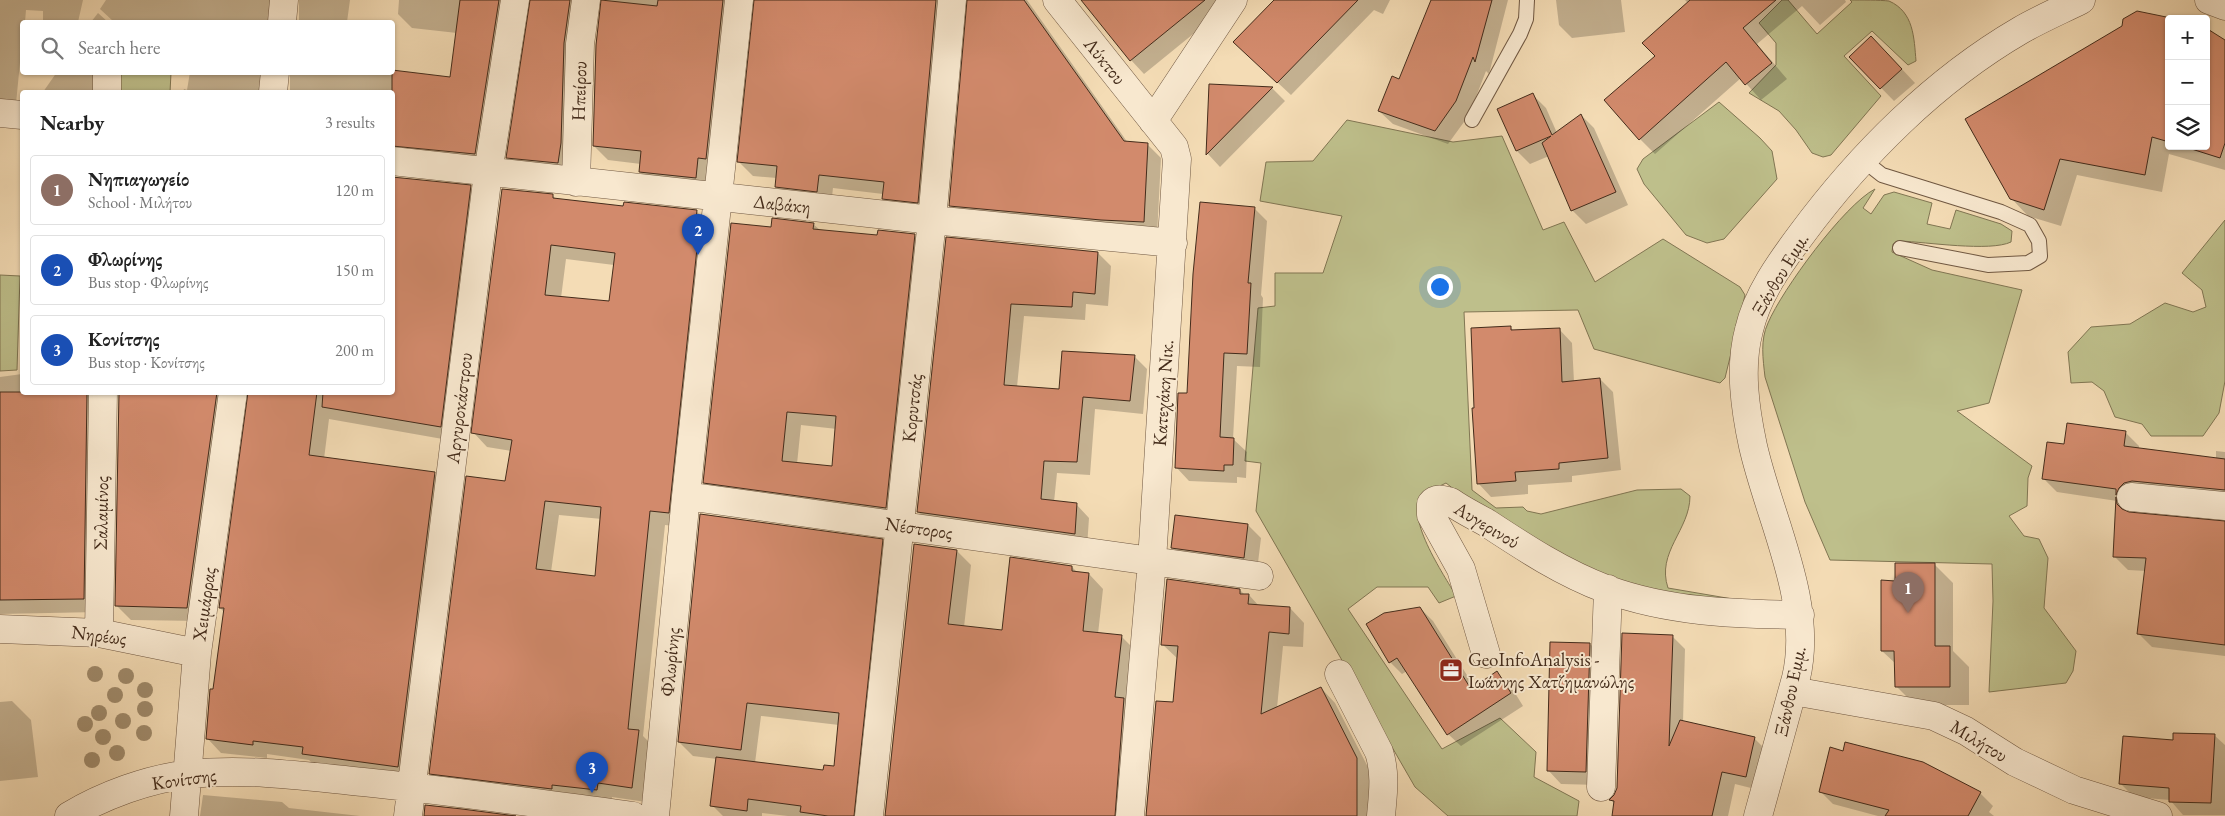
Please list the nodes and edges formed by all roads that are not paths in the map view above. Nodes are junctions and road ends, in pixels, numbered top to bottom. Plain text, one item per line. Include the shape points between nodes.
1 (284, 0) edge
2 (515, 0) edge
3 (586, 0) edge
4 (739, 0) edge
5 (952, 0) edge
6 (1057, 0) edge
7 (1233, 0) edge
8 (1527, 0) edge
9 (2081, 0) edge
10 (2208, 0) edge
11 (2225, 6) edge
12 (282, 20) edge
13 (107, 75) edge
14 (275, 75) edge
15 (107, 90) edge
16 (273, 90) edge
17 (0, 113) edge
18 (20, 115) edge
19 (1472, 120) dead end
20 (1153, 121) junction
21 (1863, 160) junction
22 (395, 161) edge
23 (488, 173) junction
24 (576, 182) junction
25 (719, 197) junction
26 (932, 220) junction
27 (1173, 243) junction
28 (1900, 248) dead end
29 (103, 395) edge
30 (233, 395) edge
31 (686, 496) junction
32 (2131, 498) dead end
33 (2225, 506) edge
34 (900, 525) junction
35 (1152, 561) junction
36 (1259, 576) dead end
37 (1608, 589) junction
38 (1800, 615) junction
39 (0, 629) edge
40 (99, 633) junction
41 (197, 653) junction
42 (1486, 654) dead end
43 (1339, 674) dead end
44 (1793, 691) junction
45 (188, 775) junction
46 (411, 787) junction
47 (1601, 787) dead end
48 (69, 816) edge
49 (184, 816) edge
50 (408, 816) edge
51 (633, 816) edge
52 (656, 816) edge
53 (869, 816) edge
54 (1130, 816) edge
55 (1381, 816) edge
56 (1758, 816) edge
57 (2158, 816) edge

1 - 12 street
2 - 23 street, Αργυροκάστρου
3 - 24 street, Ηπείρου via 580,44
4 - 25 street, Φλωρίνης
5 - 26 street, Κορυτσάς
6 - 20 street, Λύκτου
7 - 20 street
8 - 19 lane via 1526,19 1520,34
9 - 21 street, Ξάνθου Εμμ. via 2022,30 1971,63 1922,103
10 - 11 street
13 - 15 street
14 - 16 street
17 - 18 street
20 - 27 street, Κατεχάκη Νικ. via 1174,146 1177,159
21 - 28 lane via 1882,175 2001,212 2030,225 2039,241 2040,256 2028,264 1988,265
21 - 38 street, Ξάνθου Εμμ. via 1780,265 1755,310 1746,341 1748,421
22 - 23 street, Δαβάκη
23 - 24 street, Δαβάκη
23 - 46 street, Αργυροκάστρου
24 - 25 street, Δαβάκη
25 - 26 street, Δαβάκη
25 - 31 street, Φλωρίνης
26 - 27 street, Δαβάκη
26 - 34 street, Κορυτσάς
27 - 35 street, Κατεχάκη Νικ.
29 - 40 street, Σαλαμίνος
30 - 41 street, Χειμάρρας
31 - 34 street, Νέστορος
31 - 52 street, Φλωρίνης
32 - 33 street
34 - 35 street, Νέστορος
34 - 53 street, Κορυτσάς
35 - 36 street, Νέστορος
35 - 54 street, Κατεχάκη Νικ.
37 - 38 street, Αυγερινού via 1704,611
37 - 42 street, Αυγερινού via 1548,562 1451,502 1435,500 1431,504 1431,515 1461,568
37 - 47 street
38 - 44 street, Ξάνθου Εμμ. via 1800,663
39 - 40 street, Νηρέως
40 - 41 street, Νηρέως
41 - 45 street, Χειμάρρας
43 - 55 street via 1383,764
44 - 56 street, Ξάνθου Εμμ.
44 - 57 street, Μιλήτου via 1934,716 2015,762 2074,790
45 - 46 street, Κονίτσης via 210,772 283,775
45 - 48 street, Κονίτσης via 138,786
45 - 49 street, Χειμάρρας
46 - 50 street, Αργυροκάστρου
46 - 51 street, Κονίτσης

